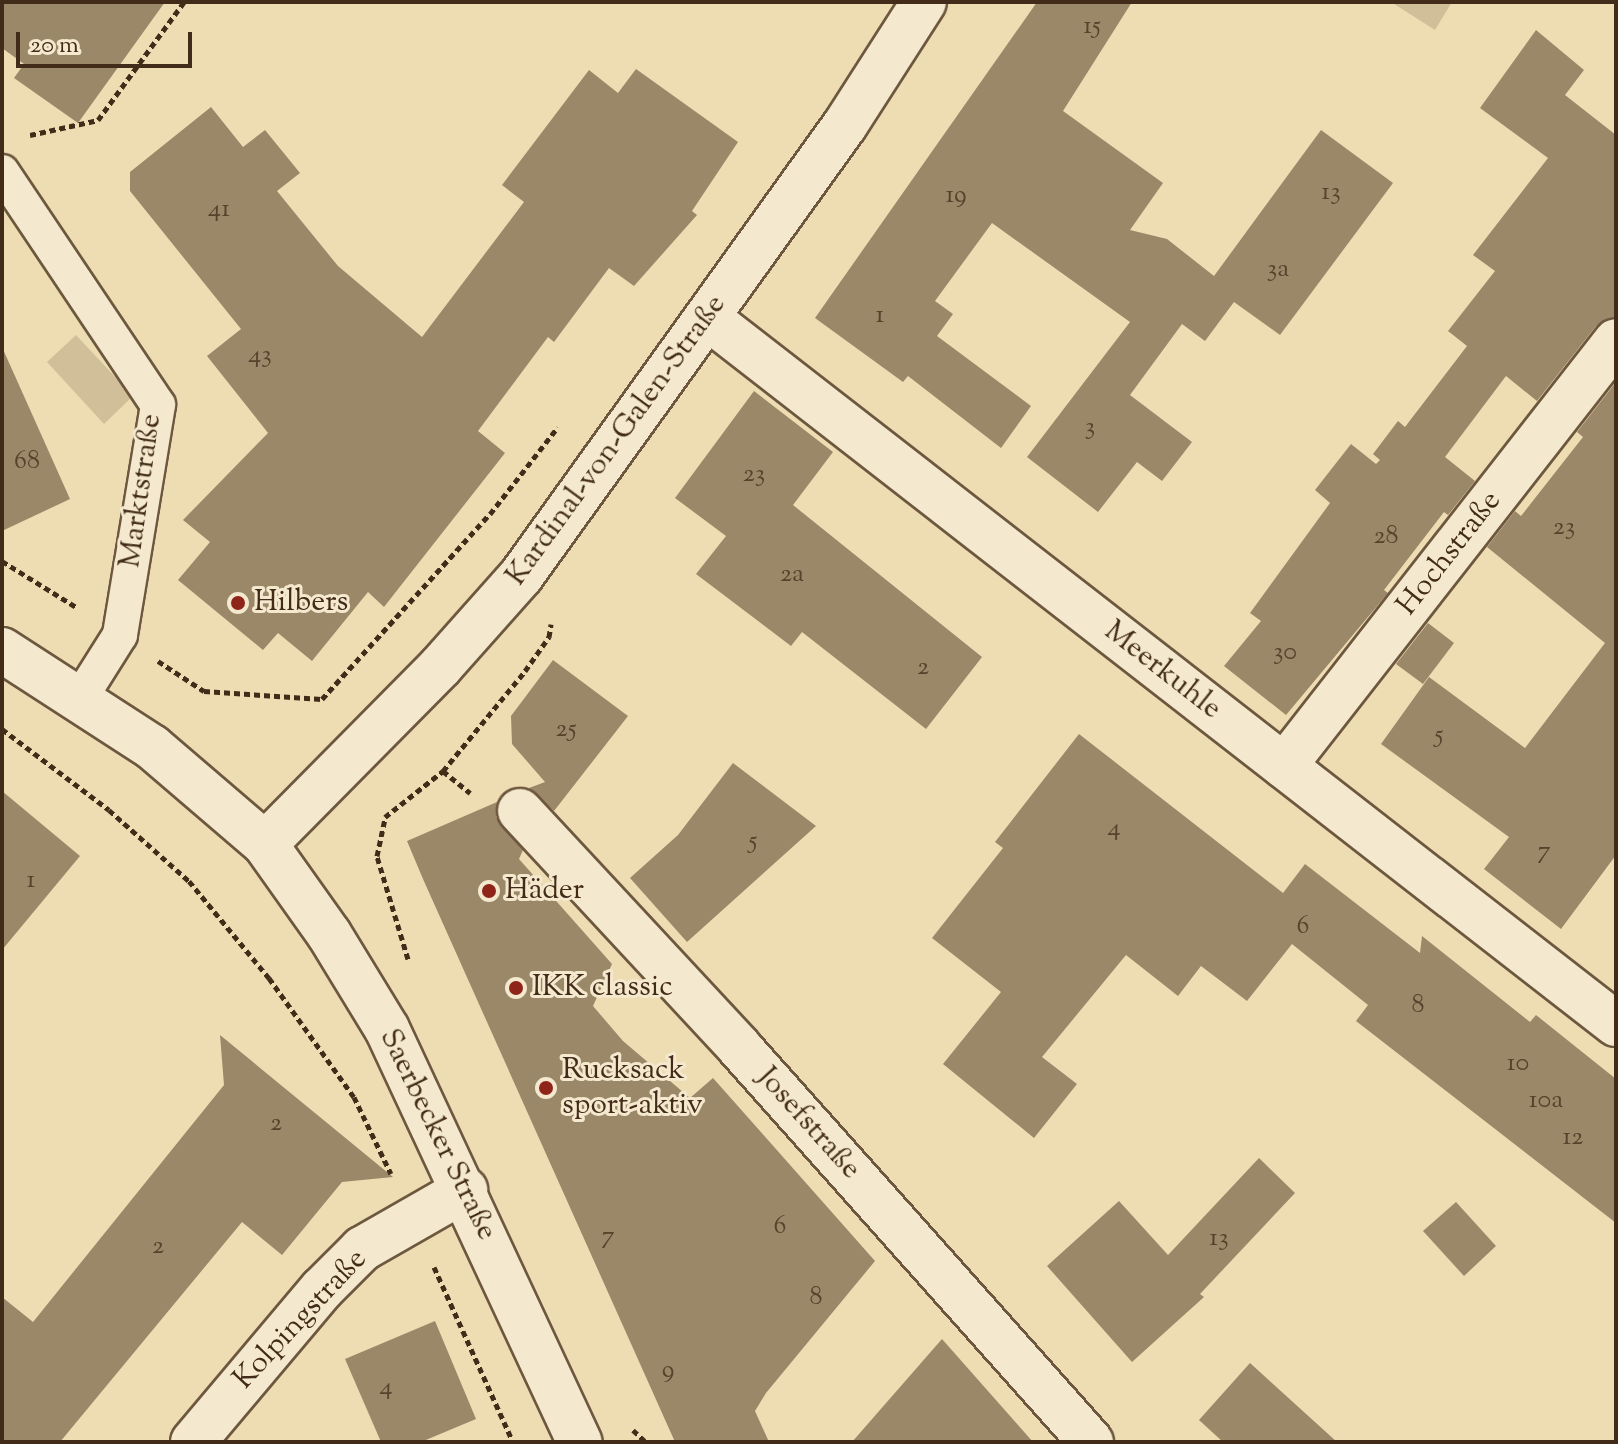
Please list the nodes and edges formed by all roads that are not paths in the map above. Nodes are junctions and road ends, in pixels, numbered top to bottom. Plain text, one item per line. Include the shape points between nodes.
1 (924, 2) edge
2 (2, 172) edge
3 (708, 318) junction
4 (1616, 341) edge
5 (2, 650) edge
6 (79, 700) junction
7 (1284, 766) junction
8 (520, 811) dead end
9 (265, 844) junction
10 (1616, 1024) edge
11 (465, 1190) junction
12 (193, 1442) edge
13 (580, 1442) edge
14 (1091, 1442) edge

1 - 3 street, Kardinal-von-Galen-Straße via 845,125
2 - 6 street, Marktstraße via 158,405 120,635
3 - 7 street, Meerkuhle
3 - 9 street, Kardinal-von-Galen-Straße via 521,576 441,666
4 - 7 street, Hochstraße
5 - 6 street, Saerbecker Straße
6 - 9 street, Saerbecker Straße via 152,747
7 - 10 street, Meerkuhle
8 - 14 street, Josefstraße via 739,1047
9 - 11 street, Saerbecker Straße via 387,1029
11 - 12 street, Kolpingstraße via 362,1249
11 - 13 street, Saerbecker Straße

